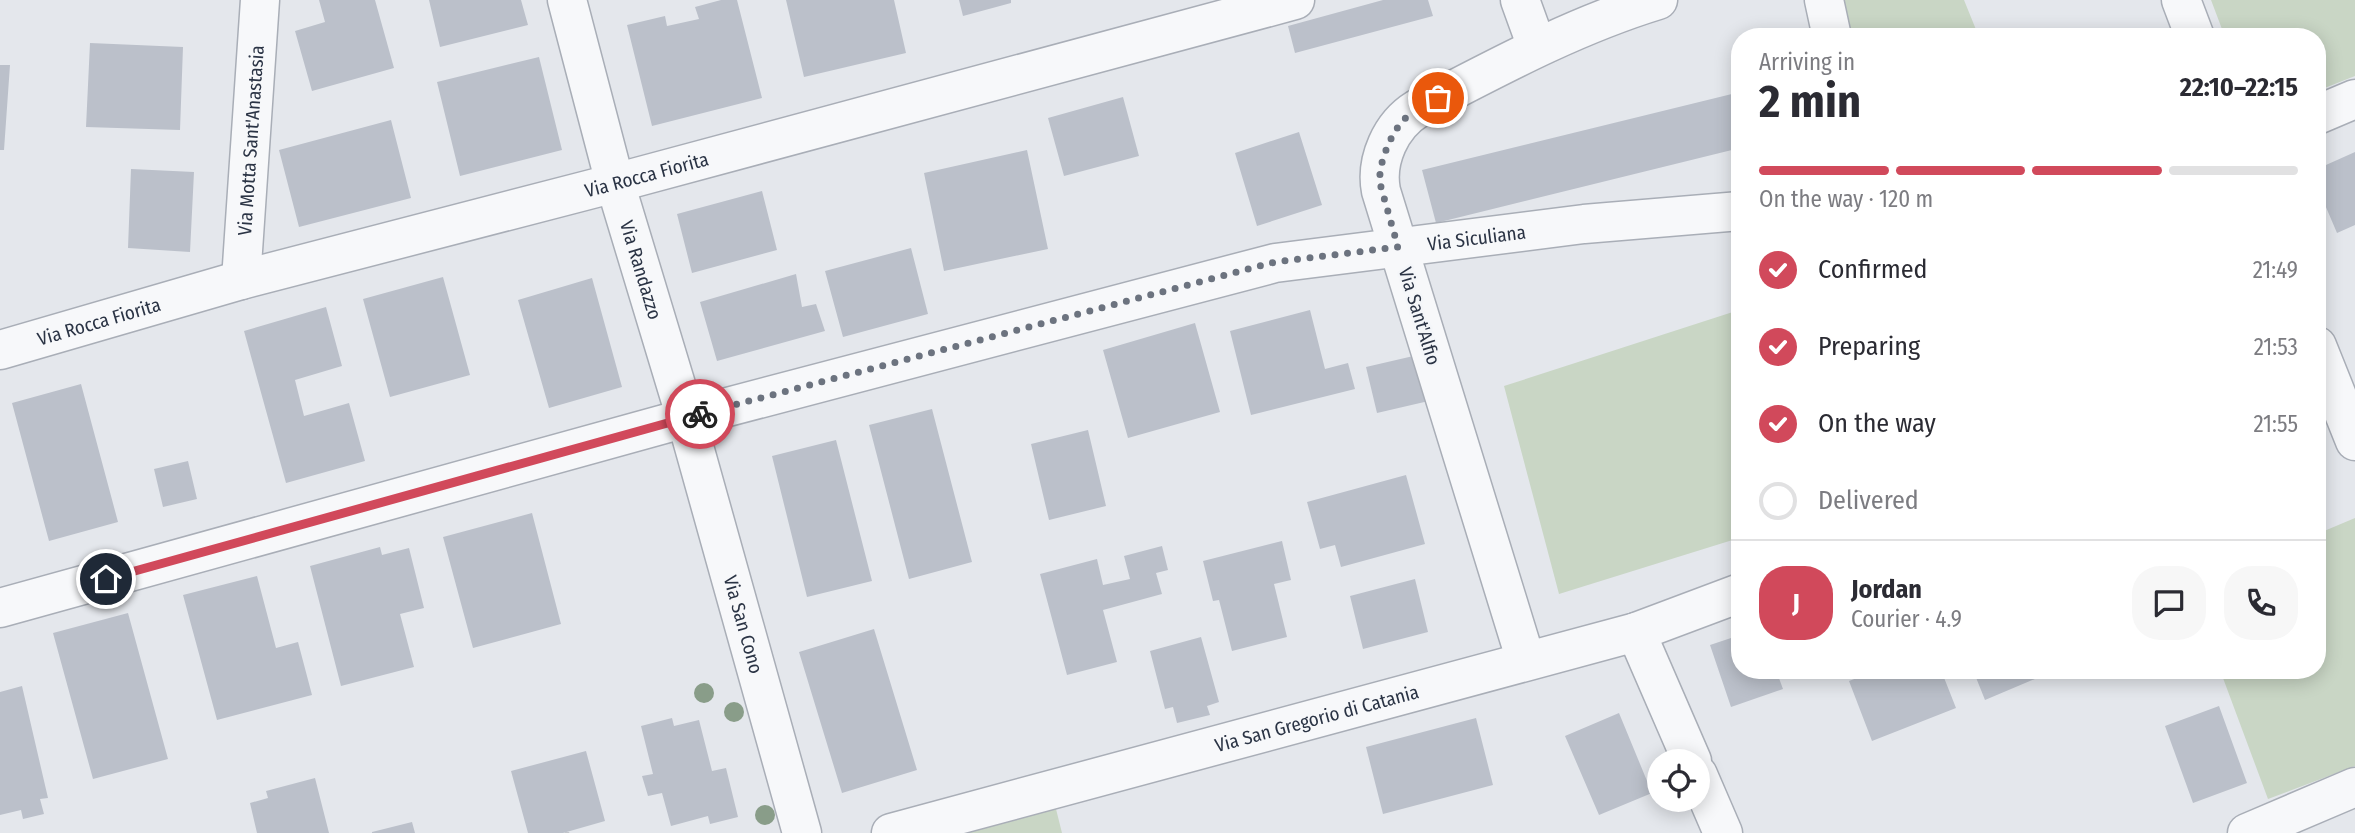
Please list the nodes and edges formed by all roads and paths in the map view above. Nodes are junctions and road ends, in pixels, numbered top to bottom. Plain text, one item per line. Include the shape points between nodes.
1 (260, 0) edge
2 (567, 0) edge
3 (1295, 0) edge
4 (1520, 0) edge
5 (1658, 0) edge
6 (1824, 0) edge
7 (2181, 0) edge
8 (1830, 28) edge
9 (2192, 28) edge
10 (1537, 47) junction
11 (2355, 99) edge
12 (2326, 110) edge
13 (615, 183) junction
14 (1731, 212) edge
15 (1398, 247) junction
16 (241, 279) junction
17 (0, 350) edge
18 (2326, 368) edge
19 (686, 418) junction
20 (2355, 441) edge
21 (1731, 596) edge
22 (0, 608) edge
23 (1636, 632) junction
24 (1526, 661) junction
25 (1687, 749) edge
26 (2355, 787) edge
27 (1710, 803) edge
28 (802, 833) edge
29 (891, 833) edge
30 (1723, 833) edge
31 (2247, 833) edge

1 - 16 street, Via Motta Sant'Anastasia
2 - 13 street, Via Randazzo
3 - 13 street, Via Rocca Fiorita
4 - 10 street
5 - 10 street via 1588,23
6 - 8 street
7 - 9 street
10 - 15 street, Via Sant'Alfio via 1417,109 1394,132 1379,180
11 - 12 street
13 - 16 street, Via Rocca Fiorita
13 - 19 street, Via Randazzo
14 - 15 street, Via Siculiana
15 - 19 street, Via Siculiana via 1275,262
15 - 24 street, Via Sant'Alfio
16 - 17 street, Via Rocca Fiorita
18 - 20 street
19 - 22 street, Via Siculiana
19 - 28 street, Via San Cono
21 - 23 street, Via San Gregorio di Catania
23 - 24 street, Via San Gregorio di Catania
23 - 25 street
24 - 29 street, Via San Gregorio di Catania
26 - 31 street
27 - 30 street

